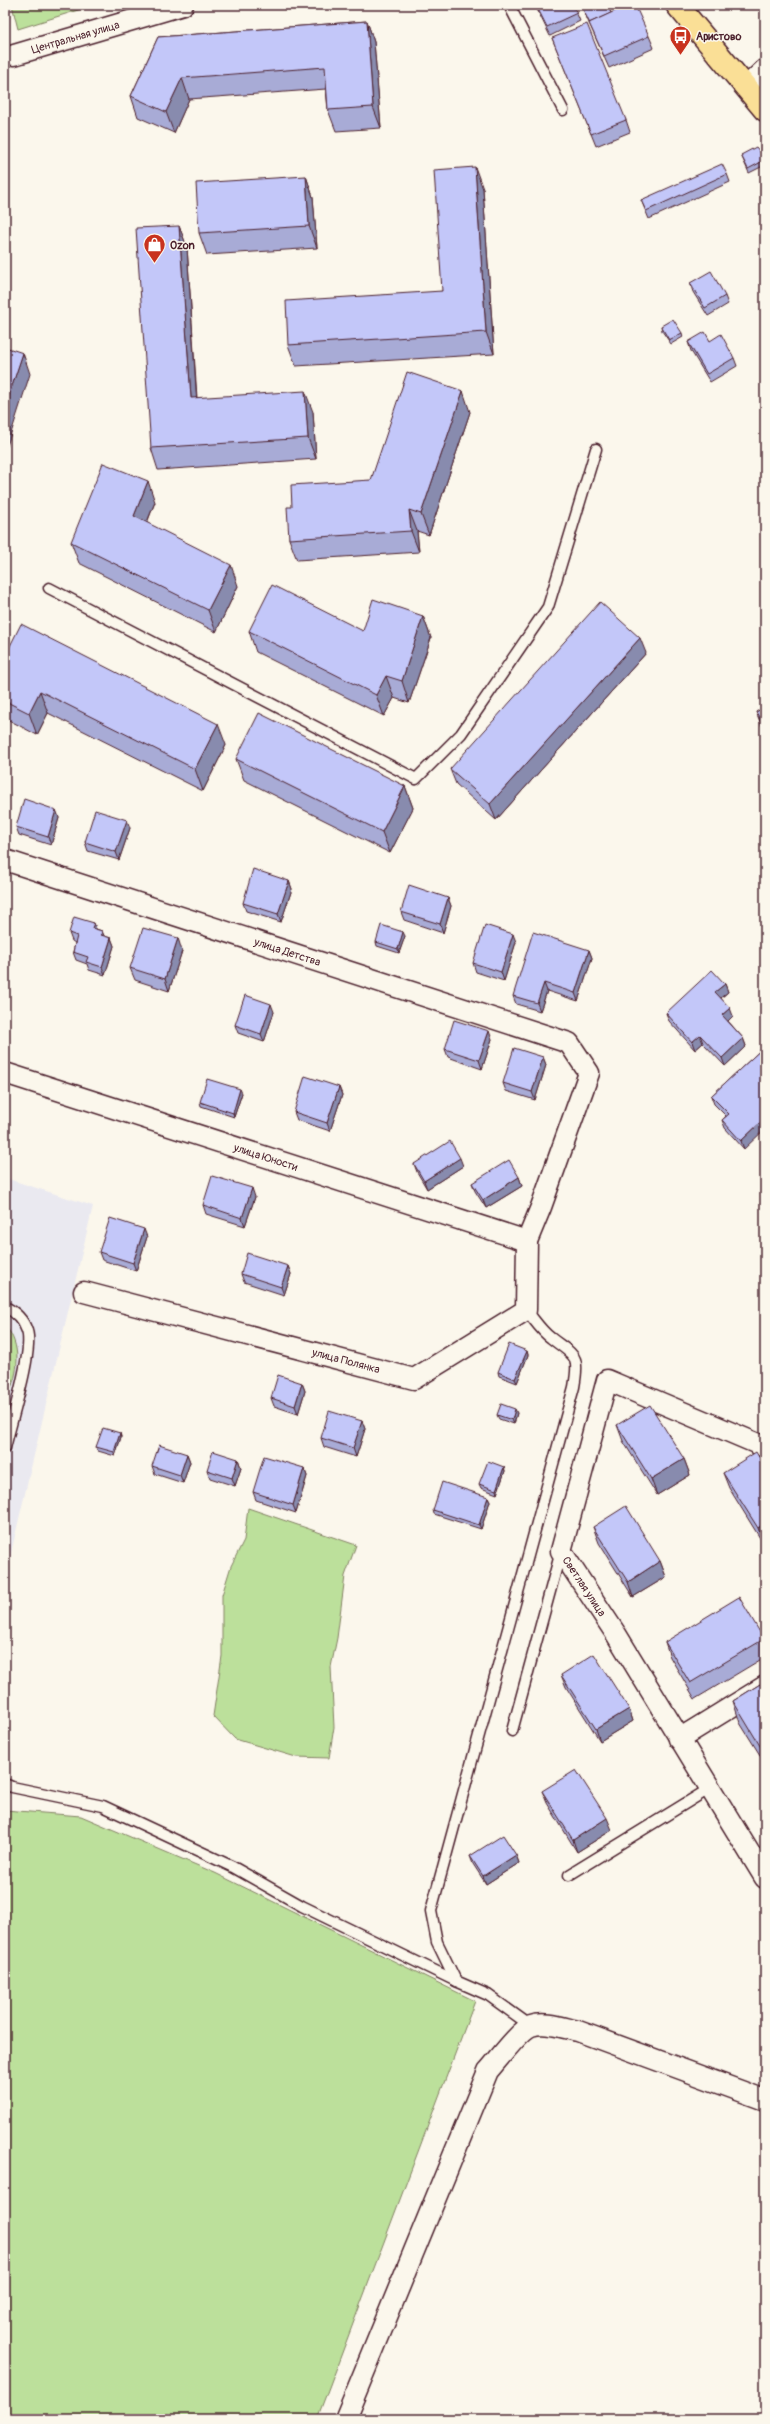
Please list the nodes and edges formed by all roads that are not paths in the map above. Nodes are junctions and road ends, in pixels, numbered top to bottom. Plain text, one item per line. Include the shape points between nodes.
1 (183, 5) edge
2 (508, 5) edge
3 (677, 5) edge
4 (14, 55) dead end
5 (765, 70) edge
6 (747, 86) junction
7 (563, 110) dead end
8 (765, 110) edge
9 (596, 449) dead end
10 (49, 588) dead end
11 (5, 860) edge
12 (5, 1073) edge
13 (527, 1241) junction
14 (84, 1292) dead end
15 (5, 1307) edge
16 (526, 1310) junction
17 (765, 1447) edge
18 (5, 1448) edge
19 (561, 1551) junction
20 (765, 1686) edge
21 (512, 1731) dead end
22 (679, 1739) junction
23 (5, 1784) edge
24 (709, 1789) junction
25 (569, 1875) dead end
26 (765, 1878) edge
27 (456, 1981) junction
28 (531, 2026) junction
29 (765, 2100) edge
30 (346, 2419) edge

1 - 4 street, Центральная улица
2 - 7 lane
3 - 6 main road
5 - 6 street
6 - 8 main road
9 - 10 lane via 548,607 461,734 416,779
11 - 13 street, улица Детства via 569,1043 589,1073
12 - 13 street, улица Юности
13 - 16 street
14 - 16 street, улица Полянка via 414,1379
15 - 18 lane via 17,1312 28,1332 26,1358
16 - 27 lane via 550,1337 571,1351 578,1366 431,1911 437,1942
17 - 19 street, Светлая улица via 607,1380
19 - 21 lane
19 - 22 street, Светлая улица via 616,1634
20 - 22 street
22 - 24 street, Светлая улица
23 - 27 lane via 103,1806 233,1867 302,1906
24 - 25 lane
24 - 26 street, Светлая улица
27 - 28 lane via 488,1996
28 - 29 street via 551,2025 578,2031
28 - 30 street via 513,2041 488,2071

